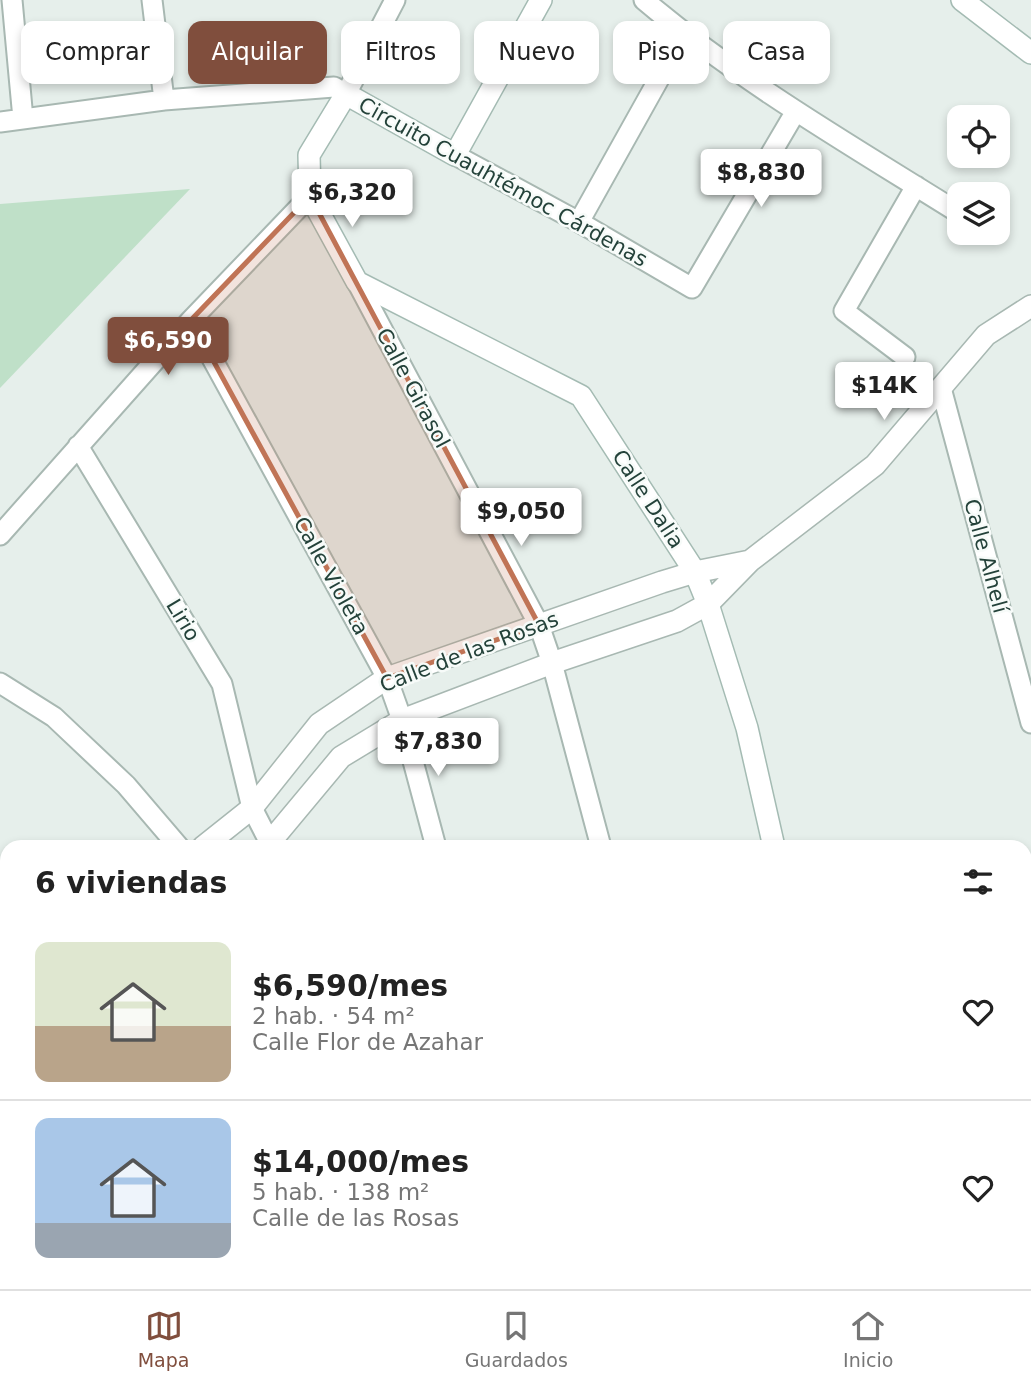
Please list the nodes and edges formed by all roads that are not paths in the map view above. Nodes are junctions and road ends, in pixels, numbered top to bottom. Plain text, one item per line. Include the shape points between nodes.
1 (12, 0) edge
2 (152, 0) edge
3 (395, 0) edge
4 (541, 0) edge
5 (643, 0) edge
6 (962, 0) edge
7 (668, 21) edge
8 (709, 51) edge
9 (1031, 53) edge
10 (656, 84) edge
11 (346, 94) junction
12 (164, 100) junction
13 (796, 111) junction
14 (23, 119) junction
15 (0, 122) edge
16 (455, 155) junction
17 (916, 186) junction
18 (310, 196) junction
19 (947, 205) edge
20 (579, 222) junction
21 (357, 282) junction
22 (1031, 306) edge
23 (191, 320) junction
24 (905, 357) dead end
25 (941, 388) junction
26 (78, 446) junction
27 (0, 535) edge
28 (750, 561) junction
29 (695, 572) junction
30 (708, 604) junction
31 (539, 625) junction
32 (552, 663) junction
33 (387, 678) junction
34 (0, 683) edge
35 (402, 720) junction
36 (1031, 723) edge
37 (252, 808) junction
38 (173, 840) edge
39 (211, 840) edge
40 (267, 840) edge
41 (275, 840) edge
42 (434, 840) edge
43 (599, 840) edge
44 (772, 840) edge

1 - 14 street
2 - 12 street
3 - 11 street
4 - 16 street
5 - 7 street
6 - 9 street
8 - 13 street
10 - 20 street
11 - 12 street, Circuito Cuauhtémoc Cárdenas via 334,88
11 - 16 street, Circuito Cuauhtémoc Cárdenas
11 - 18 street, Calle Girasol via 309,155
12 - 14 street, Circuito Cuauhtémoc Cárdenas
13 - 17 street
13 - 20 street, Circuito Cuauhtémoc Cárdenas via 692,288
14 - 15 street, Circuito Cuauhtémoc Cárdenas
16 - 20 street, Circuito Cuauhtémoc Cárdenas
17 - 19 street
17 - 24 street via 844,311
18 - 21 street, Calle Girasol
18 - 23 street
21 - 29 street, Calle Dalia via 581,396
21 - 31 street, Calle Girasol
22 - 25 street, Calle de las Rosas via 986,335
23 - 26 street
23 - 33 street, Calle Violeta
25 - 28 street, Calle de las Rosas via 875,465
25 - 36 street, Calle Alhelí
26 - 27 street
26 - 37 street, Lirio via 222,684
28 - 29 street, Calle de las Rosas
28 - 30 street, Calle de las Rosas
29 - 30 street, Calle Dalia
29 - 31 street, Calle de las Rosas
30 - 32 street, Calle de las Rosas via 677,621
30 - 44 street, Calle Dalia via 747,728
31 - 32 street, Calle Girasol
31 - 33 street, Calle de las Rosas
32 - 35 street, Calle de las Rosas
32 - 43 street, Calle Girasol
33 - 35 street, Calle Violeta
33 - 37 street, Calle de las Rosas via 319,724
34 - 38 street via 54,716
35 - 41 street, Calle de las Rosas via 341,757
35 - 42 street, Calle Violeta
37 - 39 street, Calle de las Rosas
37 - 40 street, Lirio

